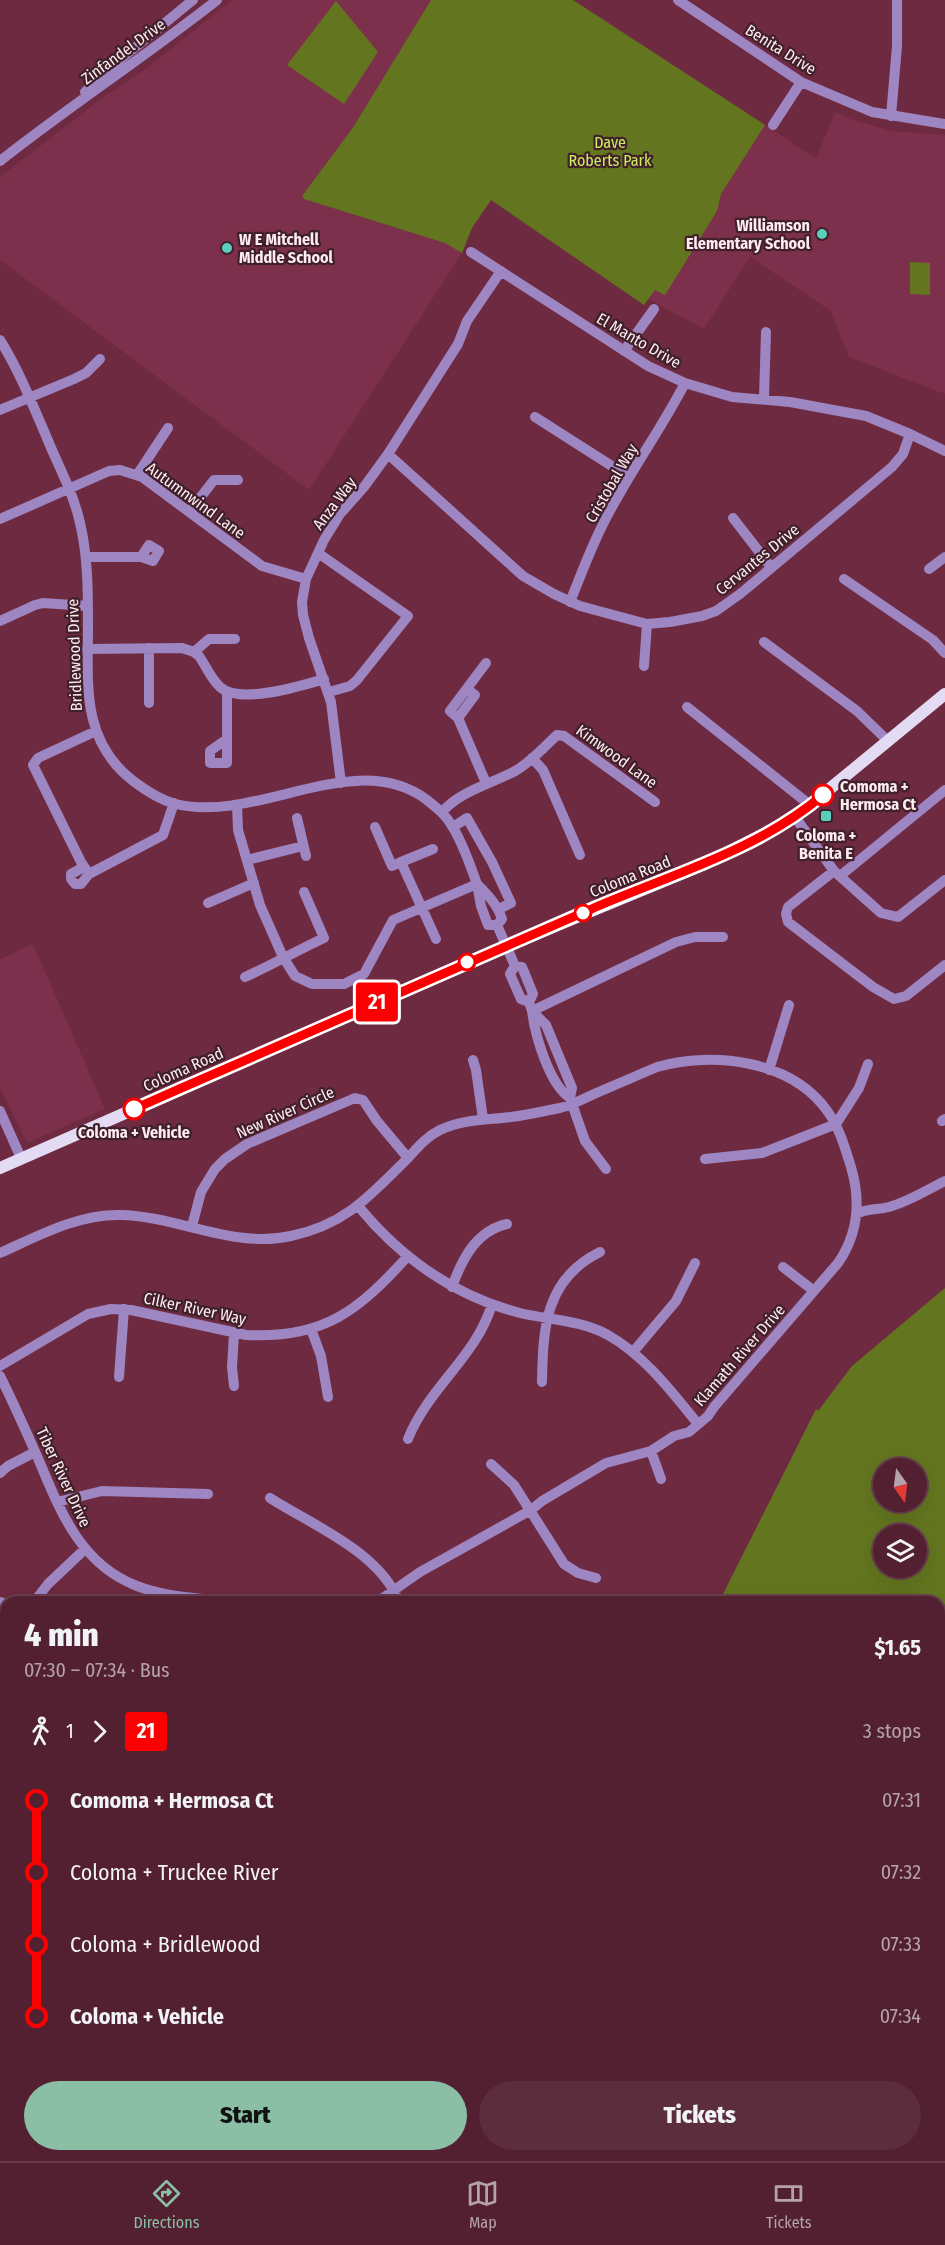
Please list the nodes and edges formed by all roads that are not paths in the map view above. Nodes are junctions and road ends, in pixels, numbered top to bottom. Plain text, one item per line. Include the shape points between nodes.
1 (193, 0) edge
2 (217, 0) edge
3 (678, 0) edge
4 (897, 0) edge
5 (801, 82) junction
6 (75, 103) junction
7 (891, 116) junction
8 (945, 124) edge
9 (773, 125) dead end
10 (0, 161) edge
11 (471, 252) dead end
12 (501, 272) junction
13 (654, 309) dead end
14 (766, 332) dead end
15 (0, 340) edge
16 (624, 351) junction
17 (100, 359) dead end
18 (685, 383) junction
19 (29, 398) junction
20 (764, 398) junction
21 (0, 410) edge
22 (535, 417) dead end
23 (168, 428) dead end
24 (910, 434) junction
25 (945, 451) edge
26 (388, 454) junction
27 (137, 475) junction
28 (629, 477) junction
29 (238, 480) dead end
30 (69, 490) junction
31 (189, 512) junction
32 (733, 518) dead end
33 (0, 519) edge
34 (318, 553) junction
35 (86, 557) junction
36 (141, 557) dead end
37 (945, 557) edge
38 (771, 567) junction
39 (929, 569) dead end
40 (306, 579) junction
41 (844, 579) dead end
42 (570, 602) junction
43 (87, 606) junction
44 (0, 621) edge
45 (647, 624) junction
46 (235, 639) dead end
47 (764, 642) dead end
48 (149, 648) junction
49 (87, 649) junction
50 (194, 652) junction
51 (945, 653) edge
52 (486, 663) dead end
53 (644, 666) dead end
54 (324, 679) junction
55 (227, 692) junction
56 (329, 692) junction
57 (945, 694) edge
58 (149, 703) dead end
59 (687, 707) dead end
60 (96, 731) junction
61 (227, 739) dead end
62 (887, 740) junction
63 (532, 758) junction
64 (341, 783) junction
65 (486, 783) junction
66 (945, 790) edge
67 (655, 802) dead end
68 (174, 803) junction
69 (237, 805) junction
70 (810, 805) junction
71 (442, 812) junction
72 (795, 817) junction
73 (297, 818) dead end
74 (375, 827) dead end
75 (453, 827) junction
76 (433, 849) dead end
77 (580, 855) dead end
78 (247, 860) junction
79 (401, 862) junction
80 (492, 862) junction
81 (472, 870) junction
82 (837, 873) junction
83 (945, 880) edge
84 (254, 883) junction
85 (477, 884) junction
86 (304, 892) dead end
87 (208, 903) dead end
88 (421, 906) junction
89 (499, 909) junction
90 (497, 925) junction
91 (723, 937) dead end
92 (436, 939) dead end
93 (507, 946) junction
94 (283, 957) junction
95 (945, 965) edge
96 (245, 977) dead end
97 (789, 1005) dead end
98 (531, 1006) junction
99 (473, 1060) dead end
100 (868, 1064) dead end
101 (769, 1070) junction
102 (571, 1101) junction
103 (0, 1111) edge
104 (483, 1119) junction
105 (836, 1124) junction
106 (21, 1158) junction
107 (408, 1158) junction
108 (705, 1159) dead end
109 (0, 1168) edge
110 (606, 1169) dead end
111 (945, 1181) edge
112 (359, 1207) junction
113 (856, 1214) junction
114 (507, 1224) dead end
115 (192, 1226) junction
116 (600, 1252) dead end
117 (0, 1253) edge
118 (408, 1256) junction
119 (695, 1263) dead end
120 (783, 1267) dead end
121 (452, 1287) junction
122 (814, 1291) junction
123 (492, 1304) junction
124 (124, 1309) junction
125 (547, 1319) junction
126 (311, 1329) junction
127 (234, 1334) junction
128 (633, 1352) junction
129 (0, 1366) edge
130 (0, 1376) edge
131 (119, 1377) dead end
132 (542, 1382) dead end
133 (234, 1386) dead end
134 (328, 1397) dead end
135 (698, 1424) junction
136 (408, 1438) dead end
137 (651, 1451) junction
138 (35, 1452) junction
139 (491, 1464) dead end
140 (0, 1473) edge
141 (661, 1479) dead end
142 (208, 1494) dead end
143 (270, 1498) dead end
144 (57, 1502) junction
145 (531, 1510) junction
146 (85, 1549) junction
147 (596, 1578) dead end
148 (394, 1589) junction
149 (39, 1596) edge
150 (176, 1596) edge
151 (384, 1596) edge
152 (397, 1596) edge

1 - 6 street, Zinfandel Drive via 104,73
2 - 6 street, Zinfandel Drive
3 - 5 street, Benita Drive
4 - 7 street
5 - 7 street, Benita Drive
5 - 9 street
6 - 10 street, Zinfandel Drive
7 - 8 street, Benita Drive
11 - 12 street, El Manto Drive
12 - 16 street, El Manto Drive
12 - 26 street, Anza Way via 466,321 458,344
13 - 16 street
14 - 20 street
15 - 19 street, Bridlewood Drive
16 - 18 street, El Manto Drive
17 - 19 street via 86,373
18 - 20 street, El Manto Drive via 732,397
18 - 28 street, Cristobal Way
19 - 21 street
19 - 30 street, Bridlewood Drive
20 - 24 street, El Manto Drive via 866,416
22 - 28 street
23 - 27 street
24 - 25 street, El Manto Drive
24 - 38 street, Cervantes Drive via 903,454 892,467
26 - 34 street, Anza Way via 340,514
26 - 42 street, Cervantes Drive via 523,576
27 - 30 street, Autumnwind Lane via 109,471
27 - 31 street, Autumnwind Lane
28 - 42 street, Cristobal Way via 602,526
29 - 31 street via 214,480
30 - 33 street, Autumnwind Lane
30 - 35 street, Bridlewood Drive via 80,520
31 - 40 street, Autumnwind Lane via 262,566
32 - 38 street
34 - 40 street, Anza Way
34 - 56 street via 408,616 357,680
35 - 36 street
35 - 43 street, Bridlewood Drive
37 - 39 street
38 - 45 street, Cervantes Drive via 716,611
40 - 54 street, Anza Way via 303,615
41 - 51 street via 933,640
42 - 45 street, Cervantes Drive
43 - 44 street via 43,603
43 - 49 street, Bridlewood Drive
45 - 53 street
46 - 50 street via 209,639
47 - 62 street via 857,711
48 - 49 street
48 - 50 street
48 - 58 street
49 - 60 street, Bridlewood Drive via 88,699
50 - 55 street via 217,685
52 - 65 street via 450,711 458,718
54 - 55 street via 276,693
54 - 56 street, Anza Way
55 - 61 street
56 - 64 street, Anza Way
57 - 62 main road, Coloma Road
59 - 70 street
60 - 68 street, Bridlewood Drive via 106,751 127,775
60 - 68 street via 38,758 33,765 86,871 163,835
62 - 70 main road, Coloma Road
63 - 65 street, Kimwood Lane
63 - 67 street, Kimwood Lane via 557,735 564,736
63 - 77 street via 543,770
64 - 69 street, Bridlewood Drive
64 - 71 street, Bridlewood Drive via 388,782 421,796
65 - 71 street, Kimwood Lane
66 - 82 street
68 - 69 street, Bridlewood Drive
69 - 78 street via 238,830
70 - 72 main road, Coloma Road
71 - 75 street, Bridlewood Drive
72 - 82 street
72 - 93 main road, Coloma Road via 705,864
73 - 78 street via 304,851
74 - 79 street via 392,866
75 - 80 street via 467,819
75 - 81 street, Bridlewood Drive
76 - 79 street
78 - 84 street
79 - 88 street
80 - 81 street
80 - 89 street via 511,903
81 - 85 street, Bridlewood Drive
82 - 83 street via 881,913 898,917
82 - 95 street via 788,907 788,922 894,999 906,996
84 - 87 street
84 - 94 street
85 - 88 street
85 - 89 street, Bridlewood Drive
85 - 90 street, Bridlewood Drive via 488,925
86 - 94 street via 324,938
88 - 92 street
88 - 94 street via 393,920 364,974 345,984 312,984 295,976
89 - 90 street via 502,919
90 - 93 street, Bridlewood Drive
91 - 98 street via 676,942
93 - 98 street, Bridlewood Drive via 515,966 522,967 533,994
93 - 106 main road, Coloma Road
94 - 96 street
97 - 101 street
98 - 102 street via 546,1025 572,1089
99 - 104 street
100 - 105 street via 859,1088
101 - 102 street, Klamath River Drive via 721,1059 672,1063
101 - 105 street, Klamath River Drive via 806,1088
102 - 104 street, Klamath River Drive via 528,1115
102 - 110 street via 583,1135
103 - 106 street
104 - 107 street, Klamath River Drive via 438,1131
105 - 108 street via 762,1153
105 - 113 street, Klamath River Drive via 853,1175
106 - 109 main road, Coloma Road
107 - 112 street, Klamath River Drive
107 - 115 street, New River Circle via 363,1100 355,1098 247,1144 225,1159 201,1192
111 - 113 street via 899,1203
112 - 115 street, Klamath River Drive via 329,1224 289,1237 234,1238
112 - 118 street
113 - 122 street, Klamath River Drive via 846,1253
114 - 121 street via 478,1239
115 - 117 street, Klamath River Drive via 140,1216 102,1215 70,1222
116 - 125 street via 566,1276
118 - 121 street
118 - 126 street, Cilker River Way via 366,1300
119 - 128 street via 675,1301
120 - 122 street
121 - 123 street
122 - 135 street, Klamath River Drive
123 - 125 street
123 - 136 street via 479,1336 424,1406
124 - 127 street, Cilker River Way
124 - 129 street, Cilker River Way via 88,1314
124 - 131 street
125 - 128 street via 570,1320 597,1329
125 - 132 street
126 - 127 street, Cilker River Way via 280,1335
126 - 134 street via 321,1356
127 - 133 street
128 - 135 street via 681,1400
130 - 138 street, Tiber River Drive
135 - 137 street, Klamath River Drive
137 - 141 street
137 - 145 street, Klamath River Drive via 606,1463
138 - 140 street
138 - 144 street, Tiber River Drive
139 - 145 street
142 - 144 street via 102,1491
143 - 148 street via 354,1548
144 - 146 street, Tiber River Drive via 66,1523
145 - 147 street via 564,1564
145 - 148 street, Klamath River Drive
146 - 149 street
146 - 150 street, Tiber River Drive via 110,1572 135,1586
148 - 151 street, Klamath River Drive
148 - 152 street

